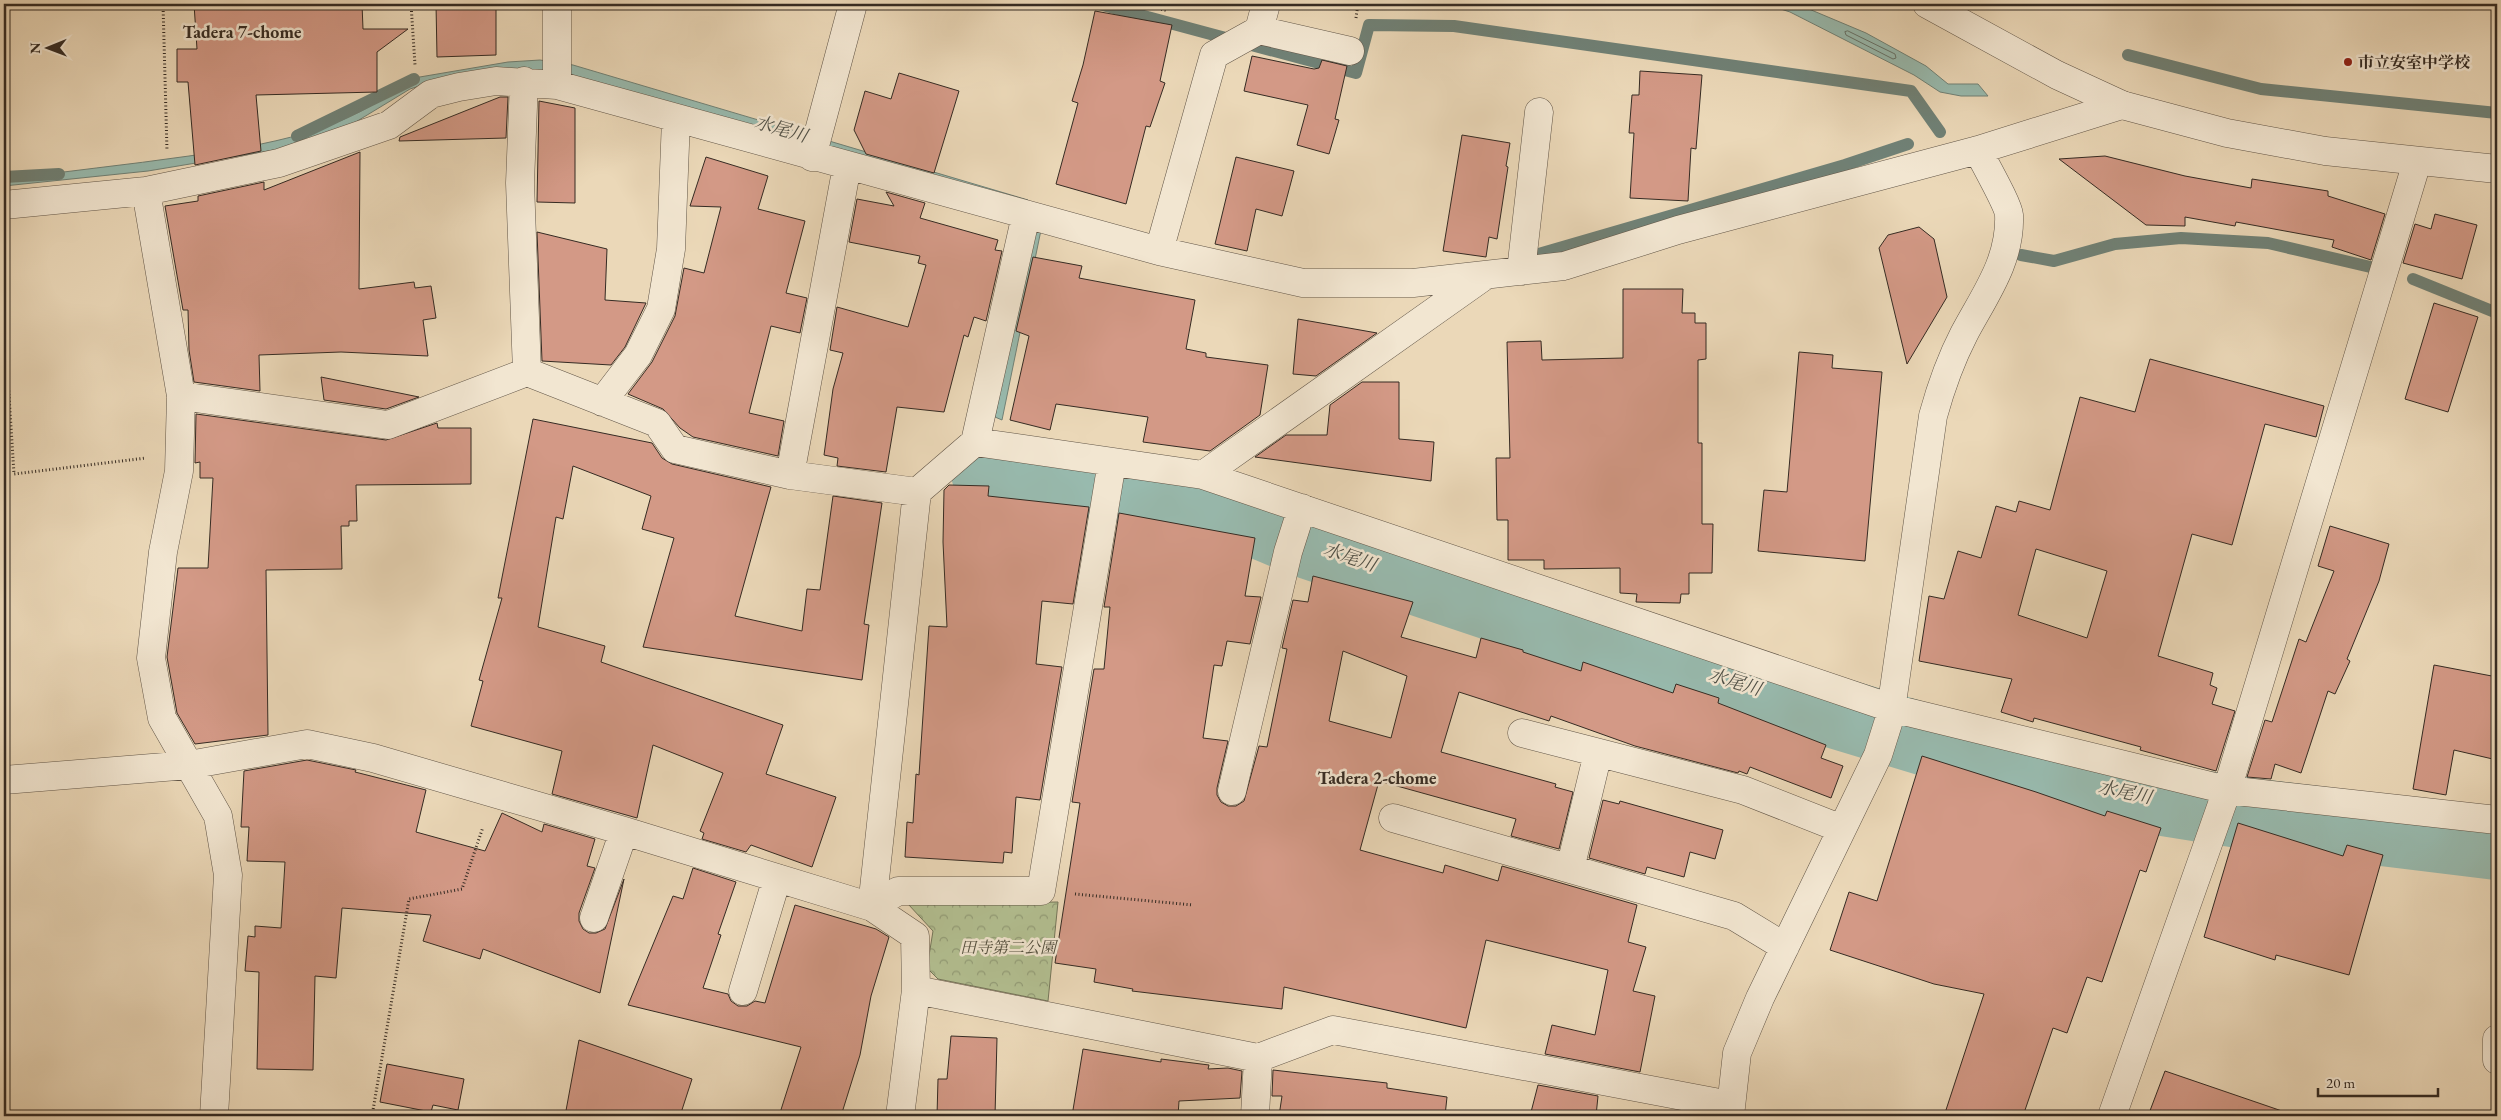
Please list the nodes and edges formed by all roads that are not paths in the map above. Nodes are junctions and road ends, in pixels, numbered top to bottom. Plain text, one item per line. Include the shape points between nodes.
1 (558, 4) edge
2 (853, 4) edge
3 (1266, 4) edge
4 (1927, 4) edge
5 (1259, 30) junction
6 (1350, 51) dead end
7 (524, 81) junction
8 (557, 85) junction
9 (2122, 105) junction
10 (1539, 112) dead end
11 (676, 119) junction
12 (1978, 150) junction
13 (812, 157) junction
14 (2417, 162) junction
15 (847, 166) junction
16 (2497, 169) edge
17 (146, 191) junction
18 (4, 205) edge
19 (1026, 215) junction
20 (1159, 251) junction
21 (1522, 261) junction
22 (1486, 275) junction
23 (527, 372) junction
24 (181, 396) junction
25 (602, 402) junction
26 (975, 442) junction
27 (1112, 462) junction
28 (790, 475) junction
29 (1203, 475) junction
30 (917, 492) junction
31 (1302, 508) junction
32 (1890, 712) junction
33 (1522, 733) dead end
34 (1598, 753) junction
35 (189, 765) junction
36 (4, 780) edge
37 (2227, 790) junction
38 (1232, 791) dead end
39 (1393, 818) dead end
40 (2497, 820) edge
41 (1842, 830) junction
42 (624, 831) junction
43 (1570, 869) junction
44 (777, 878) junction
45 (872, 907) junction
46 (594, 918) dead end
47 (1784, 947) junction
48 (916, 990) junction
49 (743, 991) dead end
50 (2497, 1038) edge
51 (1258, 1058) junction
52 (2497, 1060) edge
53 (1730, 1111) edge
54 (214, 1116) edge
55 (900, 1116) edge
56 (1256, 1116) edge
57 (2112, 1116) edge

1 - 8 street
2 - 13 street
3 - 5 street
4 - 9 street via 2057,75
5 - 6 street
5 - 20 street via 1214,55
7 - 8 street
7 - 17 street via 496,81 431,94 389,125 279,163
7 - 23 street via 520,183
8 - 11 street
9 - 12 street
9 - 14 street via 2227,133 2325,151
10 - 21 street
11 - 13 street
11 - 25 street via 671,249 661,309 638,354
12 - 21 street via 1678,230 1564,266
12 - 32 street via 2009,213 2006,244 1998,273 1944,377 1933,416
13 - 15 street
14 - 16 street
14 - 37 street
15 - 19 street
15 - 28 street
17 - 18 street
17 - 24 street
19 - 20 street
19 - 26 street
20 - 22 street via 1303,283 1413,283
21 - 22 street
22 - 29 street
23 - 24 street via 388,425
23 - 25 street
24 - 35 street via 180,454 162,562 151,658 162,718
25 - 28 street via 657,423 675,449
26 - 27 street
26 - 30 street
27 - 29 street
27 - 45 street via 1041,891 898,891
28 - 30 street
29 - 31 street
30 - 45 street
31 - 32 street
31 - 38 street via 1288,552
32 - 37 street
32 - 41 street via 1878,755
33 - 34 street
34 - 41 street via 1743,790
34 - 43 street
35 - 36 street
35 - 42 street via 307,744 373,758
35 - 54 street via 218,816 228,875
37 - 40 street
37 - 57 street
39 - 43 street
41 - 47 street
42 - 44 street
42 - 46 street
43 - 47 street via 1734,916
44 - 45 street
44 - 49 street
45 - 48 street via 915,936
47 - 53 street via 1736,1053
48 - 51 street
48 - 55 street
50 - 52 street
51 - 53 street via 1333,1030
51 - 56 street

